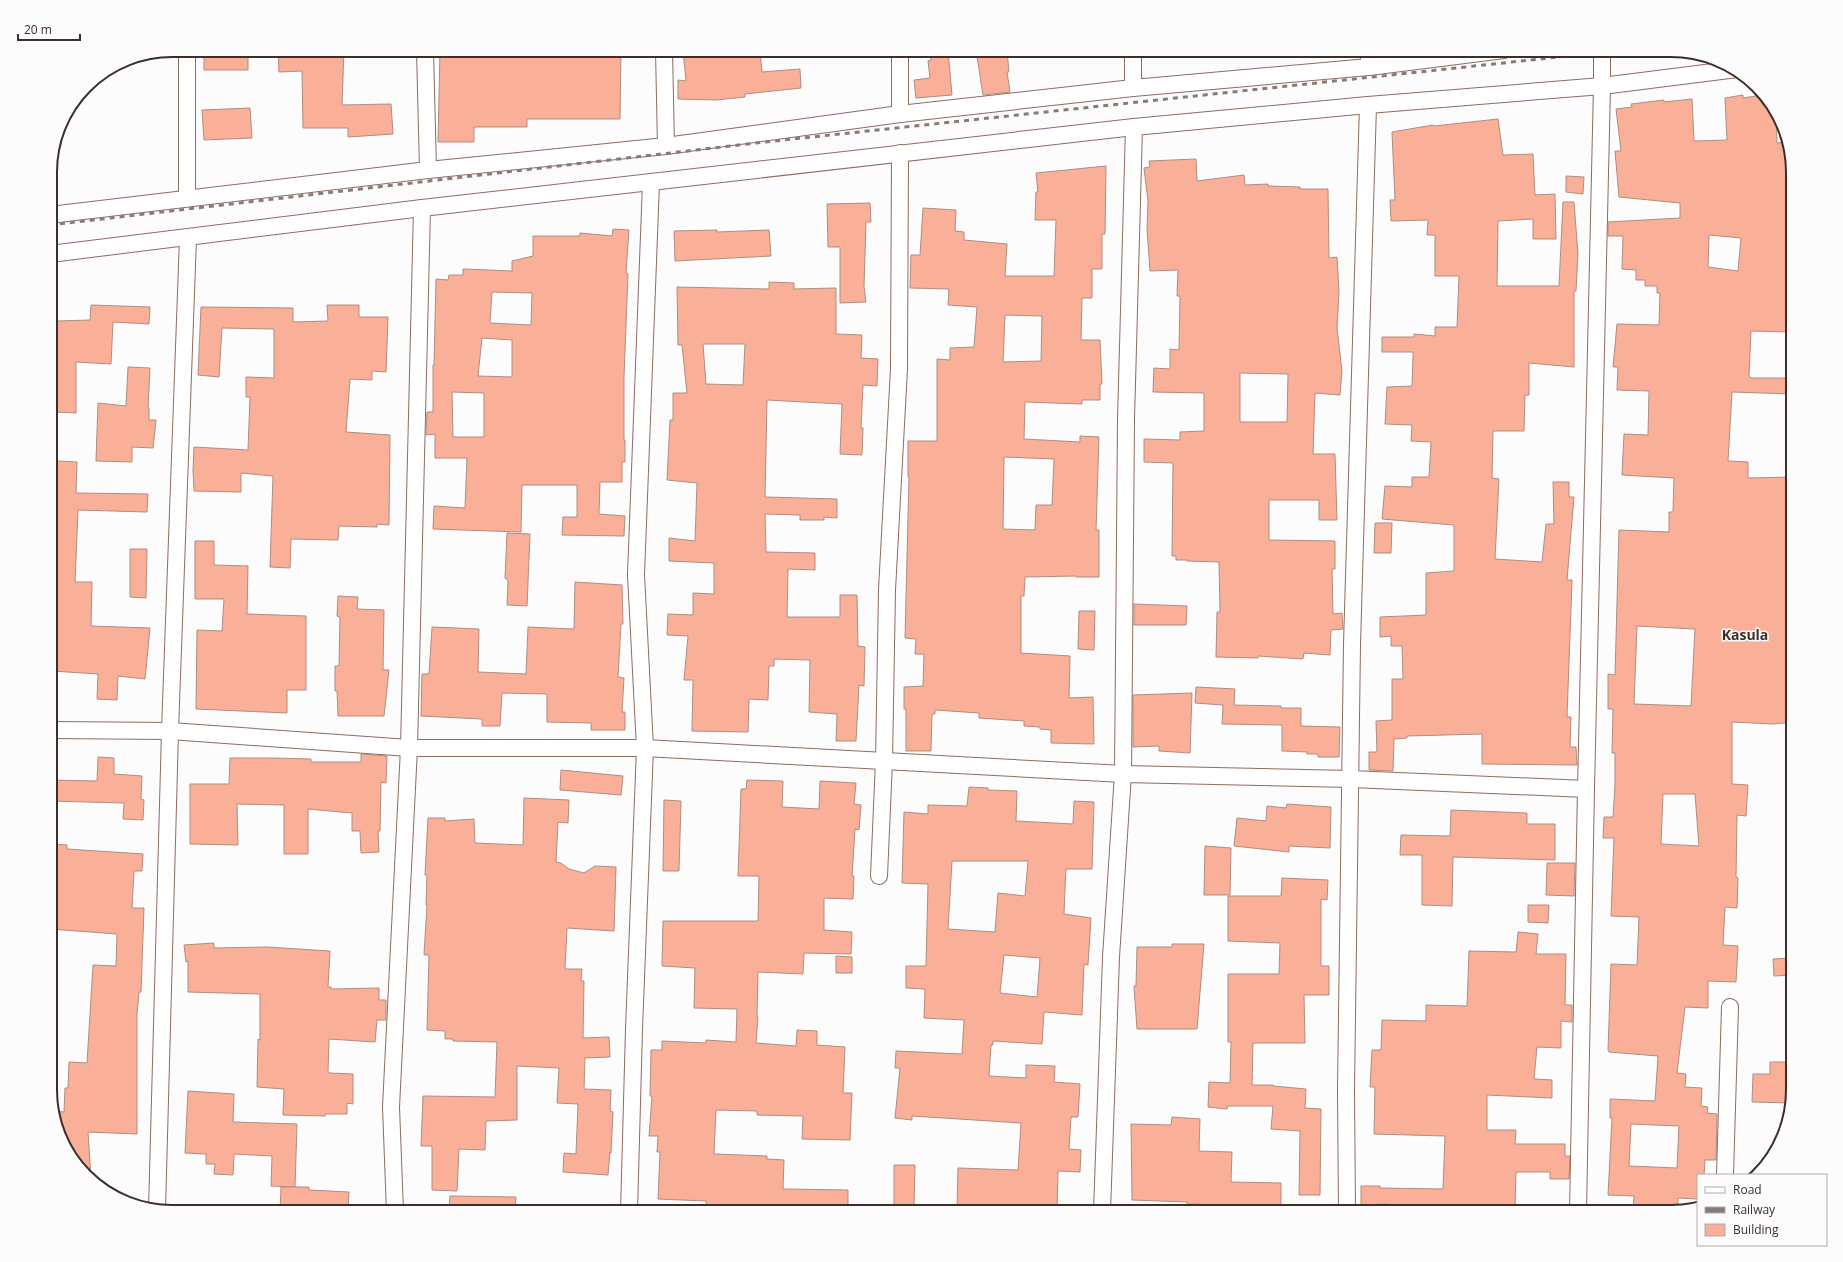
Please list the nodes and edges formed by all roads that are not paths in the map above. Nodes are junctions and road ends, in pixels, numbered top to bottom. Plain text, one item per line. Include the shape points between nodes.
1 (187, 57) edge
2 (425, 57) edge
3 (664, 57) edge
4 (900, 57) edge
5 (1133, 57) edge
6 (1369, 57) edge
7 (1448, 57) edge
8 (1602, 57) edge
9 (1369, 67) junction
10 (1726, 71) edge
11 (1602, 86) junction
12 (1133, 88) junction
13 (1368, 105) junction
14 (900, 114) junction
15 (1134, 127) junction
16 (666, 146) junction
17 (900, 153) junction
18 (428, 170) junction
19 (651, 183) junction
20 (187, 198) junction
21 (422, 208) junction
22 (57, 214) edge
23 (188, 238) junction
24 (57, 253) edge
25 (57, 730) edge
26 (170, 731) junction
27 (409, 748) junction
28 (645, 748) junction
29 (884, 761) junction
30 (1124, 774) junction
31 (1351, 779) junction
32 (1586, 789) junction
33 (879, 876) dead end
34 (1730, 1007) dead end
35 (1725, 1174) edge
36 (157, 1204) edge
37 (395, 1205) edge
38 (629, 1205) edge
39 (1102, 1205) edge
40 (1347, 1205) edge
41 (1578, 1205) edge

1 - 20 street
2 - 18 street
3 - 16 street
4 - 14 street
5 - 12 street
6 - 9 street
7 - 9 street
8 - 11 street
9 - 12 street
10 - 11 street
11 - 13 street
11 - 32 street
12 - 14 street
13 - 15 street
13 - 31 street via 1352,644
14 - 16 street
15 - 17 street
15 - 30 street via 1126,420
16 - 18 street
17 - 19 street
17 - 29 street via 899,369 888,590
18 - 20 street
19 - 21 street
19 - 28 street via 636,575
20 - 22 street
21 - 23 street
21 - 27 street
23 - 24 street
23 - 26 street
25 - 26 street
26 - 27 street
26 - 36 street
27 - 28 street
27 - 37 street via 391,1107
28 - 29 street
28 - 38 street
29 - 30 street
29 - 33 street
30 - 31 street
30 - 39 street via 1111,957
31 - 32 street
31 - 40 street via 1346,1090
32 - 41 street
34 - 35 street

